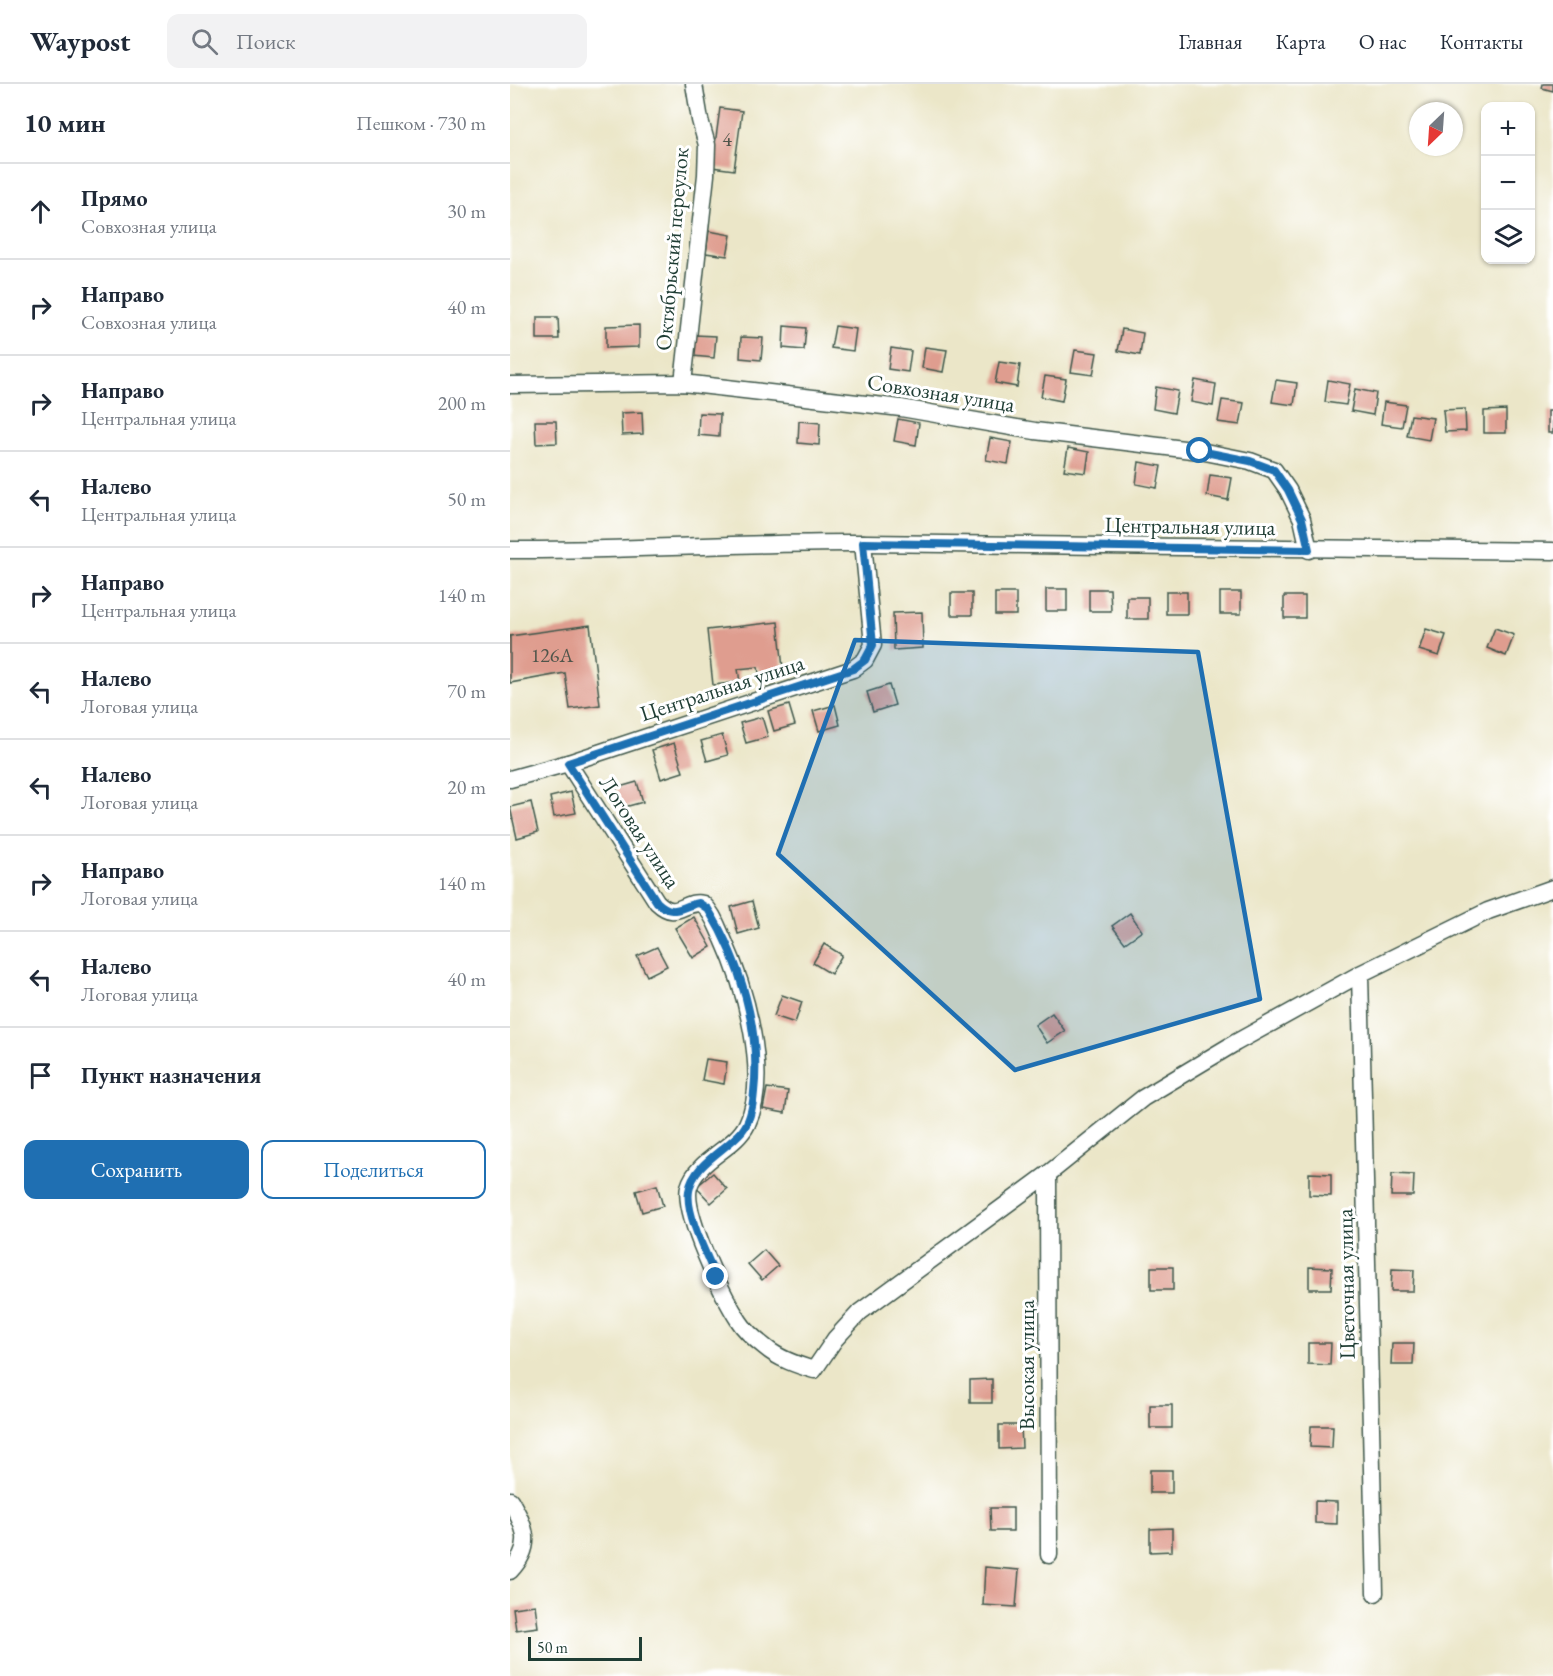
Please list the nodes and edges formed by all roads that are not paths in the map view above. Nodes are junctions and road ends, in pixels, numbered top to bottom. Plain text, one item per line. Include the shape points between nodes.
1 (694, 84) edge
2 (683, 383) junction
3 (510, 385) edge
4 (863, 543) junction
5 (510, 549) edge
6 (1309, 550) junction
7 (1553, 551) edge
8 (568, 763) junction
9 (510, 779) edge
10 (1553, 888) edge
11 (1360, 974) junction
12 (1048, 1174) junction
13 (510, 1500) edge
14 (1049, 1555) dead end
15 (510, 1572) edge
16 (1375, 1593) dead end

1 - 2 street, Октябрьский переулок via 707,145 706,175
2 - 3 street, Совхозная улица
2 - 6 street, Совхозная улица via 901,408 1250,461 1274,470 1288,490 1302,519
4 - 5 street, Центральная улица
4 - 6 street, Центральная улица
4 - 8 street, Центральная улица via 873,645 865,660 853,669
6 - 7 street, Центральная улица
8 - 9 street, Центральная улица
8 - 12 street, Логовая улица via 657,902 669,911 703,904 737,970 755,1056 750,1115 742,1132 694,1177 688,1204 740,1323 766,1348 791,1363 814,1370 860,1312
10 - 11 street via 1488,911
11 - 12 street via 1143,1098
11 - 16 street, Цветочная улица
12 - 14 street, Высокая улица
13 - 15 street via 526,1533 521,1556

